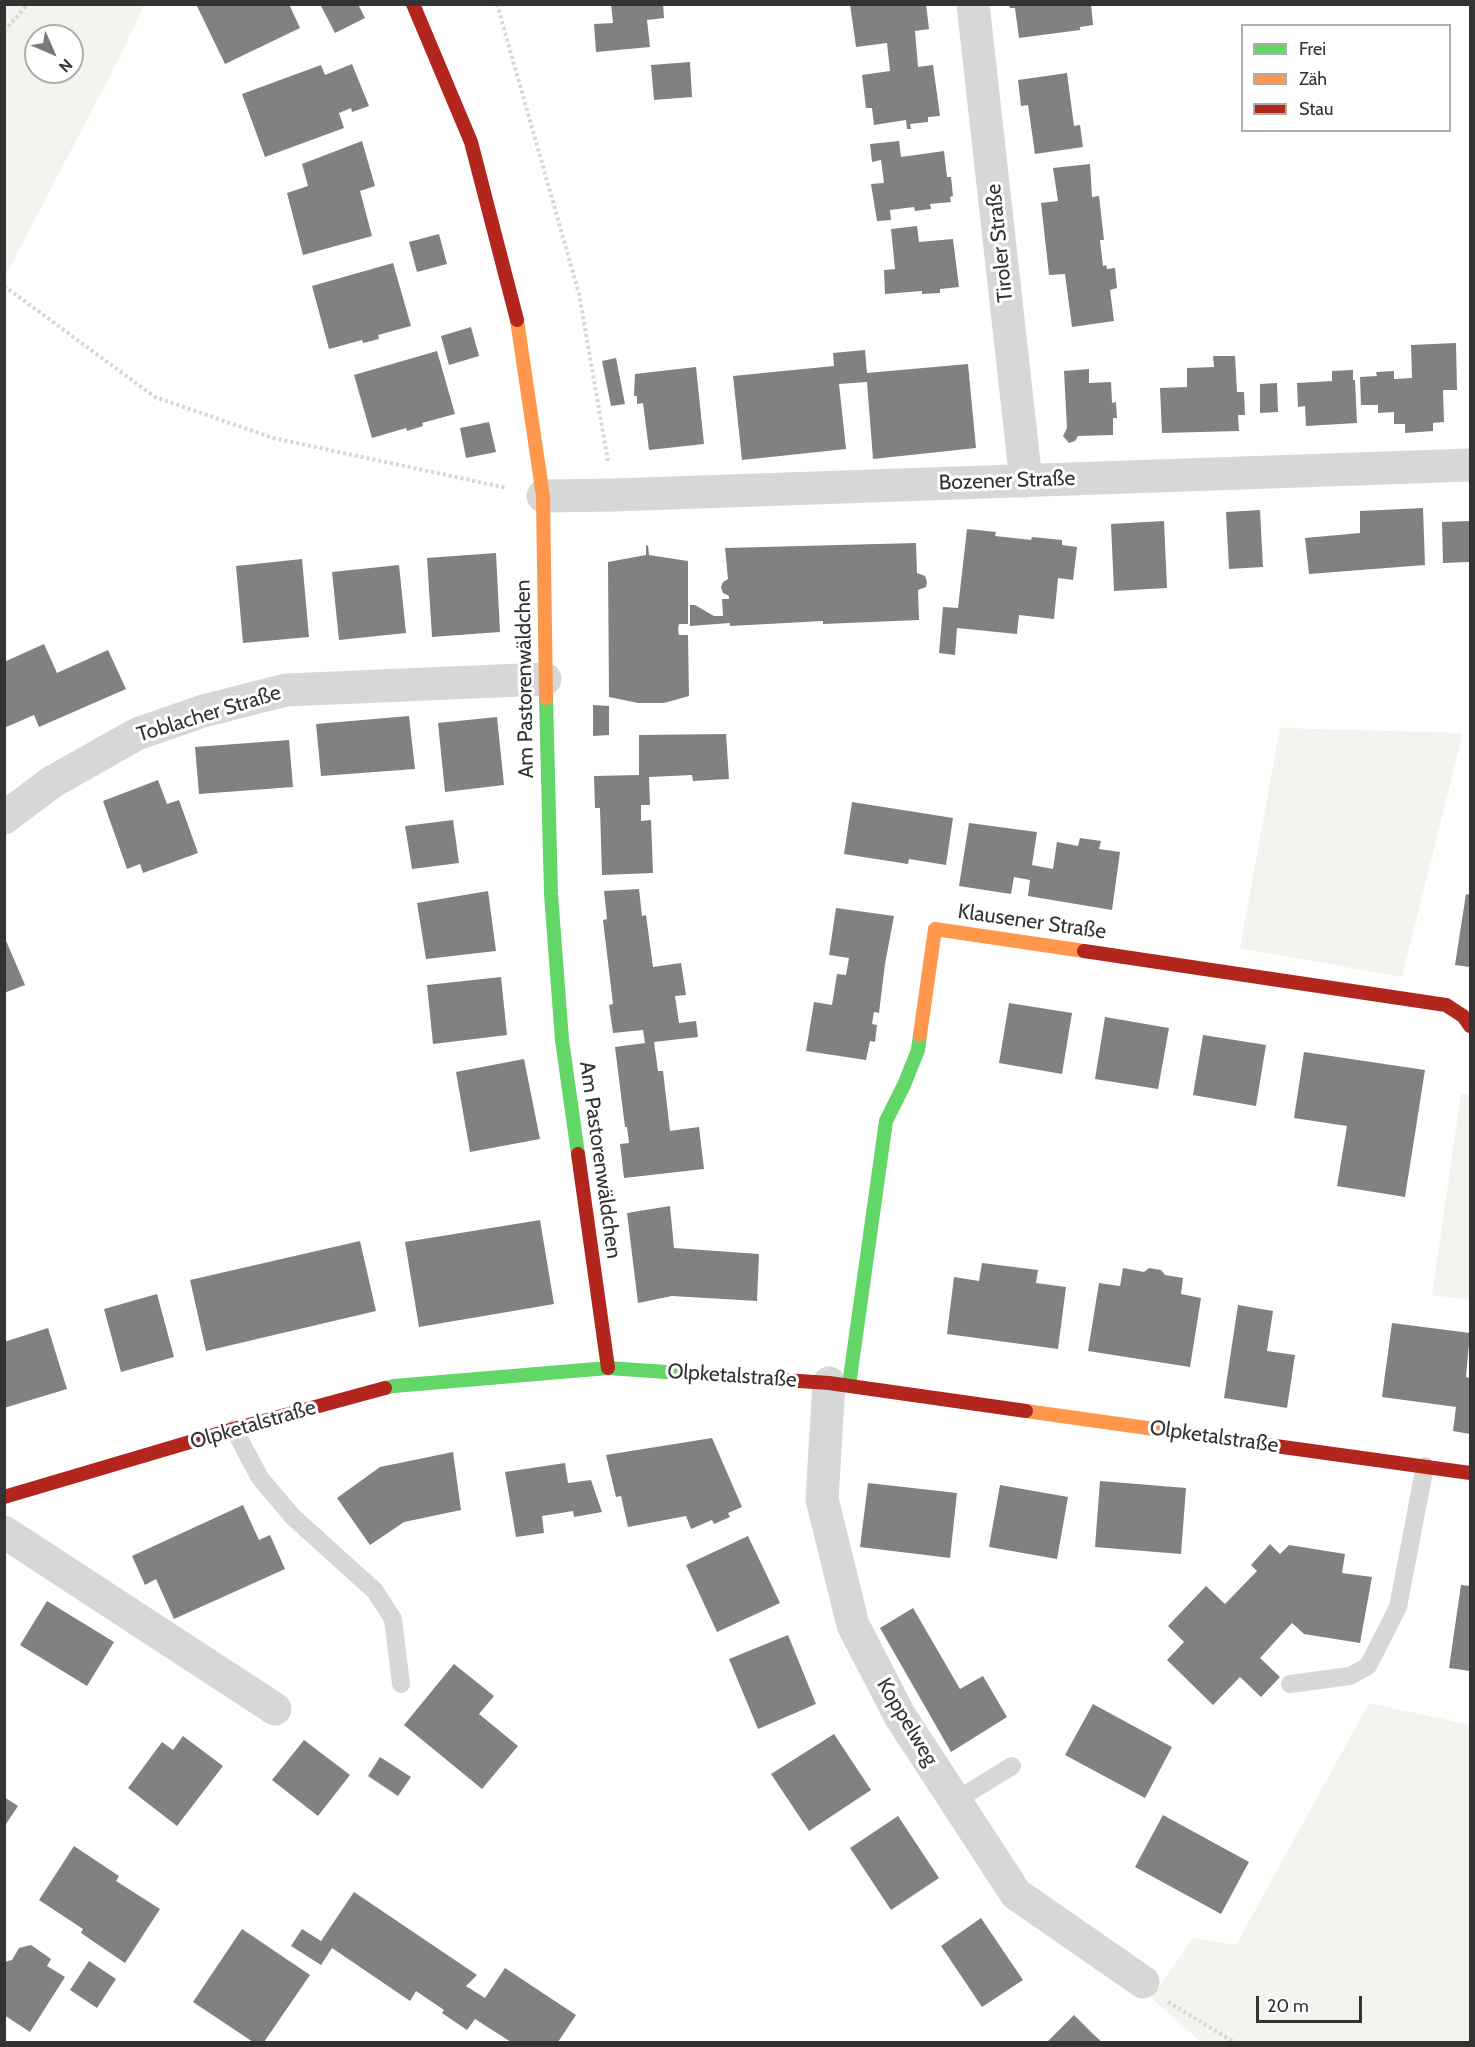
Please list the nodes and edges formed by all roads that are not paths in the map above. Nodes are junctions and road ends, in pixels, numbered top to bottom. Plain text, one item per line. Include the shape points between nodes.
1 (413, 4) edge
2 (973, 4) edge
3 (1470, 465) edge
4 (1026, 481) junction
5 (543, 496) junction
6 (545, 679) junction
7 (4, 818) edge
8 (1470, 1026) edge
9 (608, 1368) junction
10 (839, 1384) junction
11 (234, 1429) junction
12 (1425, 1466) junction
13 (1470, 1473) edge
14 (4, 1497) edge
15 (4, 1532) edge
16 (400, 1684) dead end
17 (1290, 1684) dead end
18 (274, 1709) dead end
19 (1012, 1766) dead end
20 (955, 1801) junction
21 (1143, 1982) road end

1 - 5 street, Am Pastorenwäldchen via 471,142 517,319
2 - 4 street, Tiroler Straße
3 - 4 street, Bozener Straße
4 - 5 street, Bozener Straße
5 - 6 street, Am Pastorenwäldchen
6 - 7 street, Toblacher Straße via 286,690 203,711 137,734 52,782
6 - 9 street, Am Pastorenwäldchen via 551,894 562,1040
8 - 10 street, Klausener Straße via 1446,1005 935,929 918,1050 886,1121
9 - 10 street, Olpketalstraße
9 - 11 street, Olpketalstraße via 394,1386
10 - 12 street, Olpketalstraße
10 - 20 street, Koppelweg via 822,1499 853,1625 900,1716
11 - 14 street, Olpketalstraße
11 - 16 lane via 260,1478 293,1517 375,1591 393,1620
12 - 13 street, Olpketalstraße
12 - 17 lane via 1398,1607 1368,1666 1350,1676
15 - 18 street
19 - 20 lane
20 - 21 street, Koppelweg via 1016,1894

